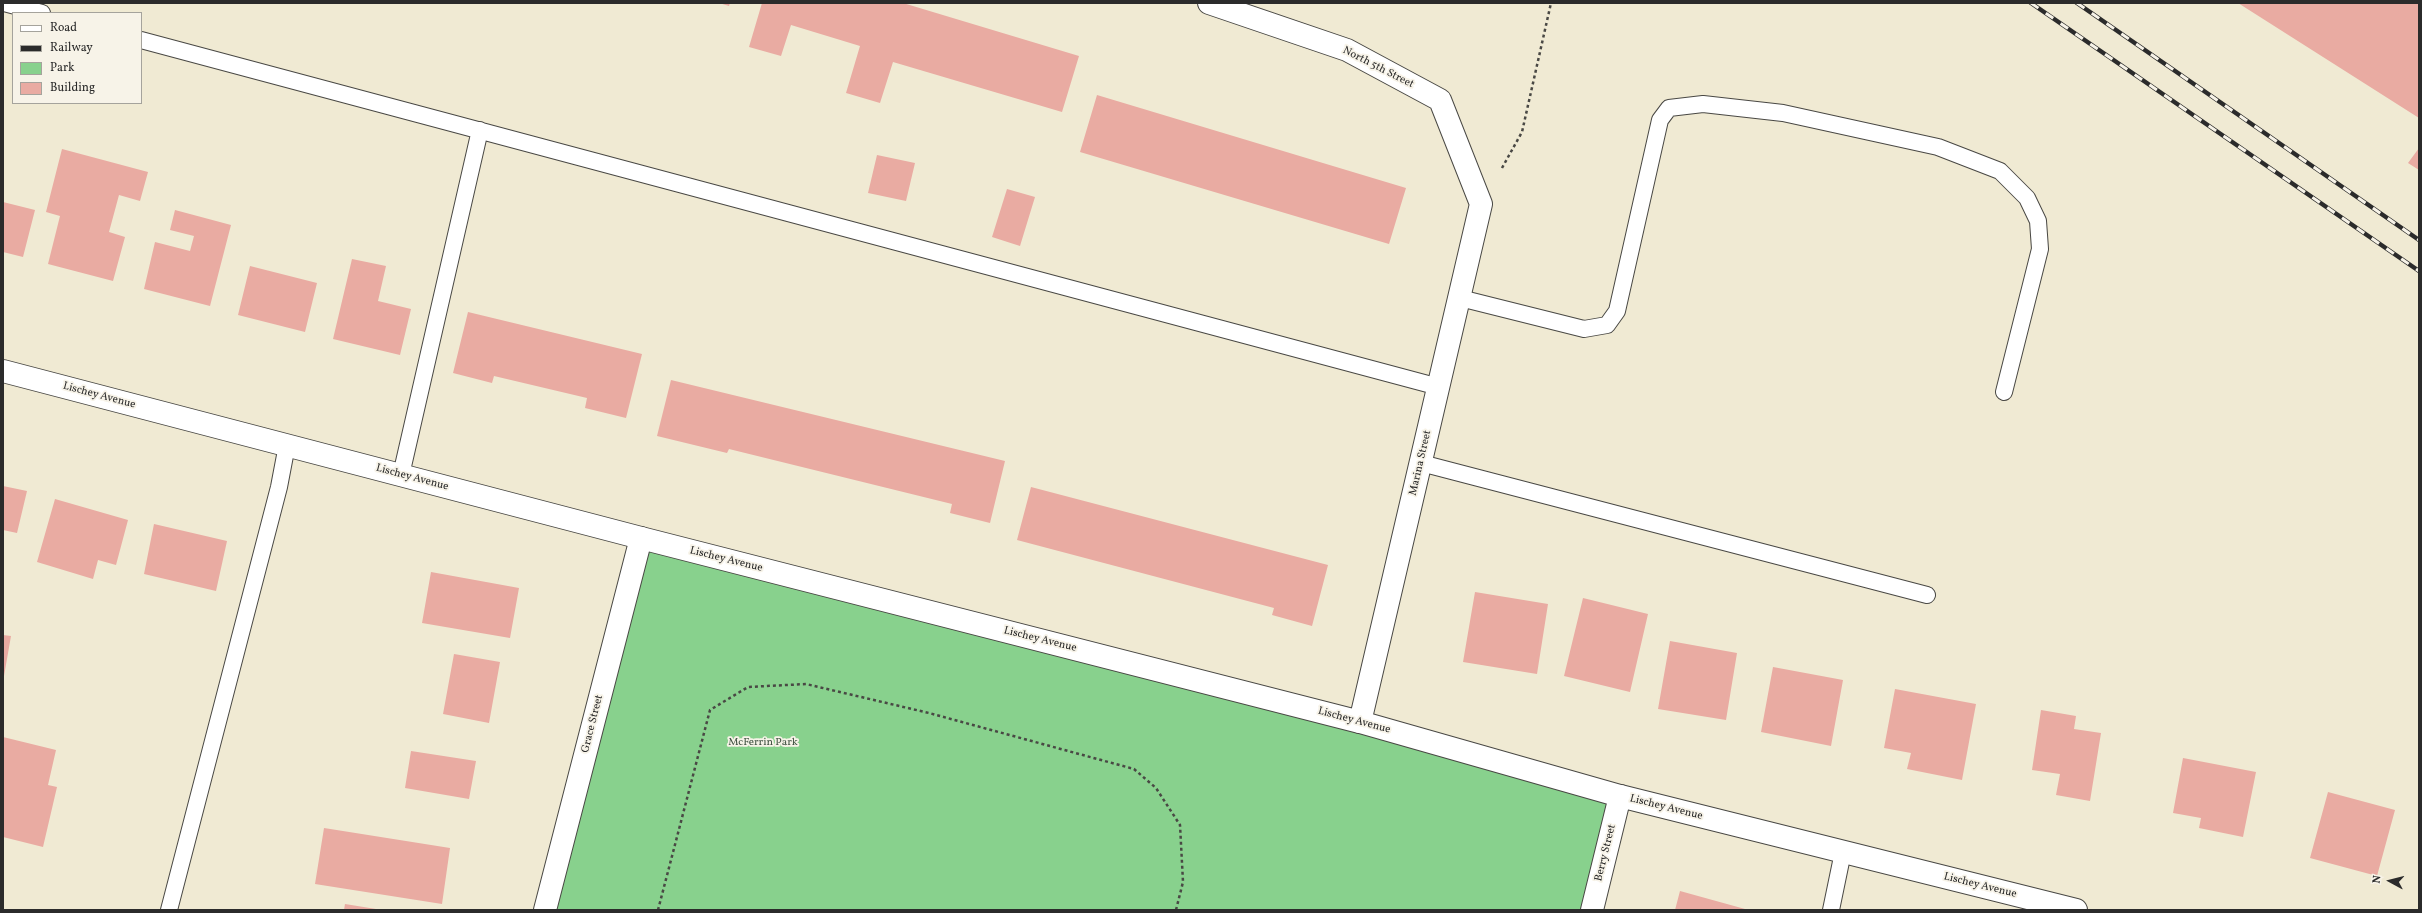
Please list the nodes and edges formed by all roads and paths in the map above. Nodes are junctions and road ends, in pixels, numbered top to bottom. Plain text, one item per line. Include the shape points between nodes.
1 (4, 3) edge
2 (1209, 3) edge
3 (1551, 3) edge
4 (38, 12) edge
5 (142, 40) edge
6 (480, 130) junction
7 (1481, 204) junction
8 (1460, 298) junction
9 (3, 371) edge
10 (1439, 387) junction
11 (2004, 392) dead end
12 (287, 446) junction
13 (1421, 463) junction
14 (401, 475) junction
15 (641, 538) junction
16 (1927, 595) dead end
17 (1360, 722) junction
18 (1620, 796) junction
19 (1843, 852) junction
20 (169, 910) edge
21 (545, 910) edge
22 (658, 910) edge
23 (1176, 910) edge
24 (1592, 910) edge
25 (1831, 910) edge
26 (2076, 910) edge

1 - 4 lane
2 - 7 street, North 5th Street via 1346,50 1440,100
3 - 7 path via 1522,132
5 - 6 lane
6 - 10 lane
6 - 14 lane
7 - 8 street, Marina Street
8 - 10 street, Marina Street
8 - 11 lane via 1584,329 1607,324 1617,311 1660,120 1669,108 1703,104 1783,112 1938,147 2000,171 2027,198 2038,221 2040,249
9 - 12 street, Lischey Avenue
10 - 13 street, Marina Street
12 - 14 street, Lischey Avenue
12 - 20 lane via 279,488
13 - 16 lane
13 - 17 street, Marina Street
14 - 15 street, Lischey Avenue
15 - 17 street, Lischey Avenue
15 - 21 street, Grace Street
17 - 18 street, Lischey Avenue
18 - 19 street, Lischey Avenue
18 - 24 street, Berry Street
19 - 25 lane
19 - 26 street, Lischey Avenue
22 - 23 path via 710,710 748,687 806,684 929,713 1134,769 1156,788 1180,825 1183,882

